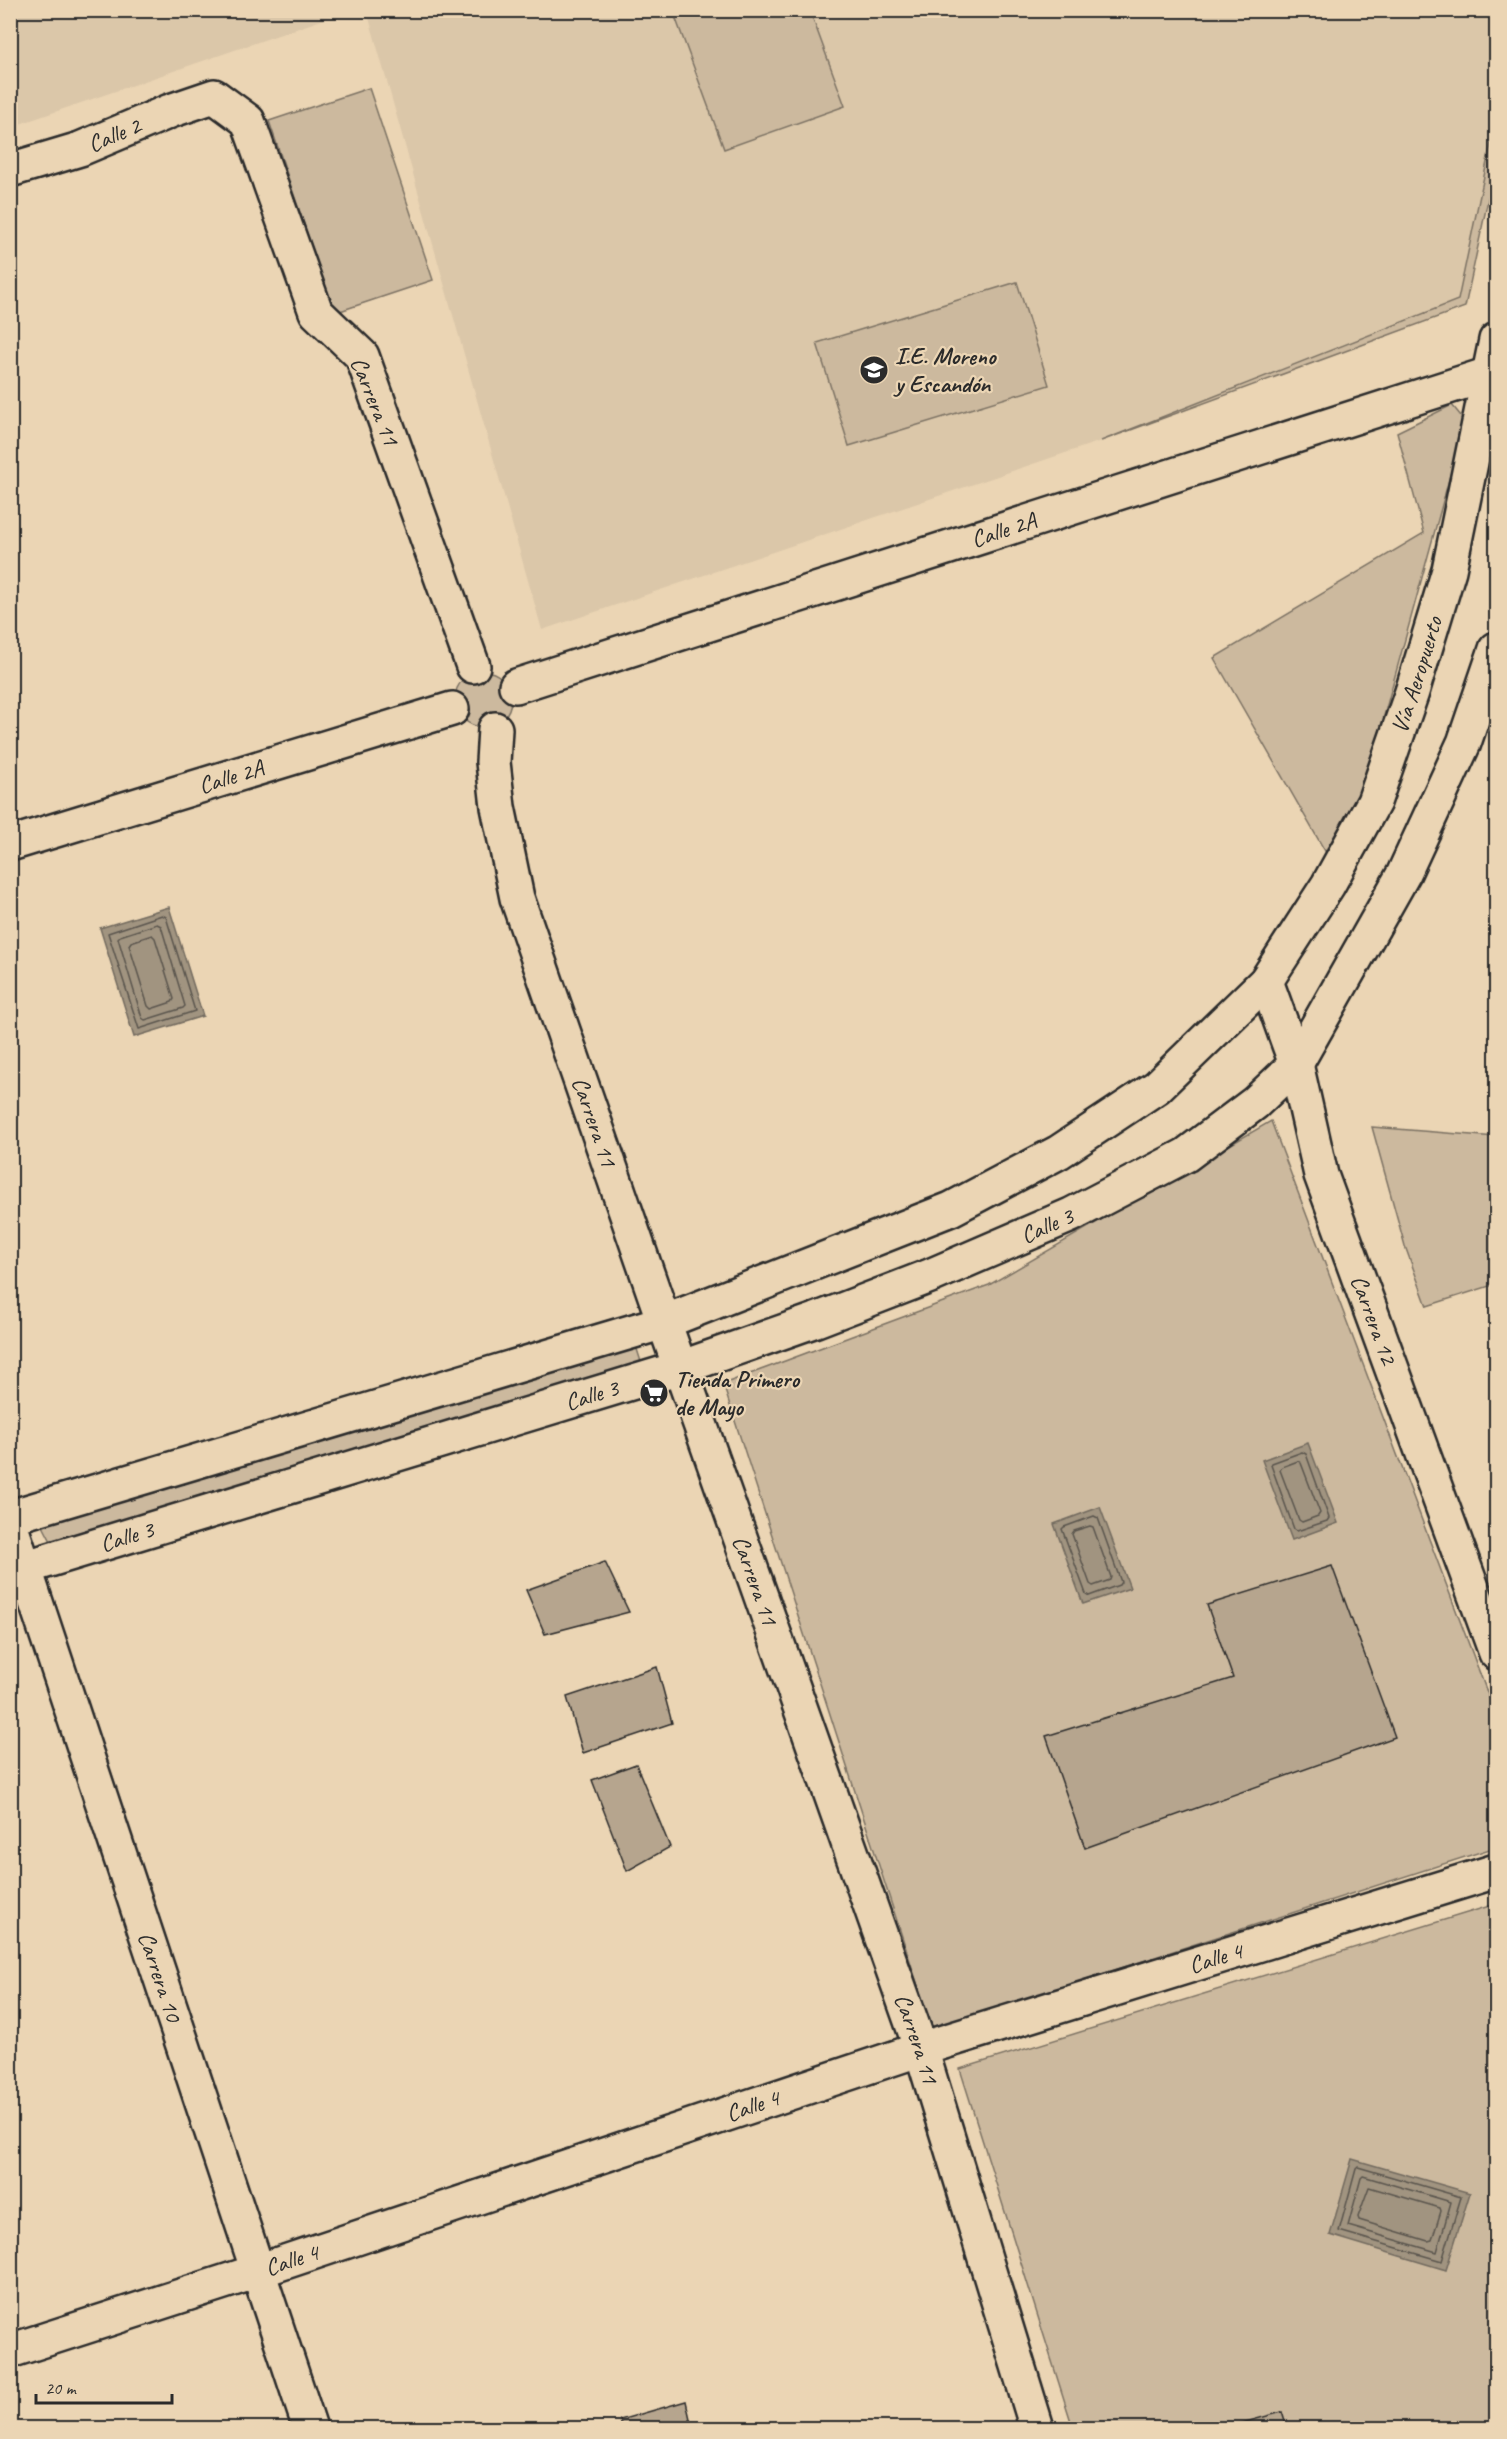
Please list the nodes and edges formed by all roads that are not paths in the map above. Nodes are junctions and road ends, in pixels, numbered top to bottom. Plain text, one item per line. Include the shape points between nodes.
1 (214, 96) joint
2 (10, 170) edge
3 (1497, 340) edge
4 (1490, 374) junction
5 (1497, 649) edge
6 (473, 666) junction
7 (516, 686) junction
8 (452, 709) junction
9 (495, 729) junction
10 (10, 844) edge
11 (1266, 981) junction
12 (1296, 1064) junction
13 (664, 1322) junction
14 (680, 1368) junction
15 (320, 1424) junction
16 (339, 1471) junction
17 (10, 1517) edge
18 (10, 1524) edge
19 (17, 1569) edge
20 (1497, 1653) edge
21 (1497, 1871) edge
22 (921, 2049) junction
23 (258, 2271) junction
24 (10, 2351) edge
25 (310, 2428) edge
26 (1037, 2428) edge

1 - 2 street, Calle 2 via 80,149
1 - 6 street, Carrera 11 via 248,121 316,312 362,356
3 - 4 street, Vía Aeropuerto
4 - 7 street, Calle 2A
4 - 11 street, Vía Aeropuerto via 1449,570 1374,802 1328,885
5 - 12 street via 1464,743 1404,873
6 - 7 street via 490,664 506,672
6 - 8 street via 458,675 450,691
7 - 9 street via 518,703 509,719
8 - 9 street via 462,723 478,730
8 - 10 street, Calle 2A
9 - 13 street, Carrera 11 via 493,762 498,807 518,898
11 - 12 street, Carrera 12
11 - 13 street, Calle 3 via 1157,1087 1059,1152 951,1209
12 - 14 street, Calle 3 via 1255,1103 1186,1155 1071,1215 930,1276
12 - 20 street, Carrera 12 via 1321,1175
13 - 14 street, Carrera 11
13 - 15 street, Calle 3
14 - 16 street, Calle 3
14 - 22 street, Carrera 11
15 - 16 street
15 - 17 street, Calle 3
16 - 19 street, Calle 3
18 - 19 street, Carrera 10
19 - 23 street, Carrera 10
21 - 22 street, Calle 4
22 - 23 street, Calle 4
22 - 26 street, Carrera 11
23 - 24 street, Calle 4
23 - 25 street, Carrera 10

